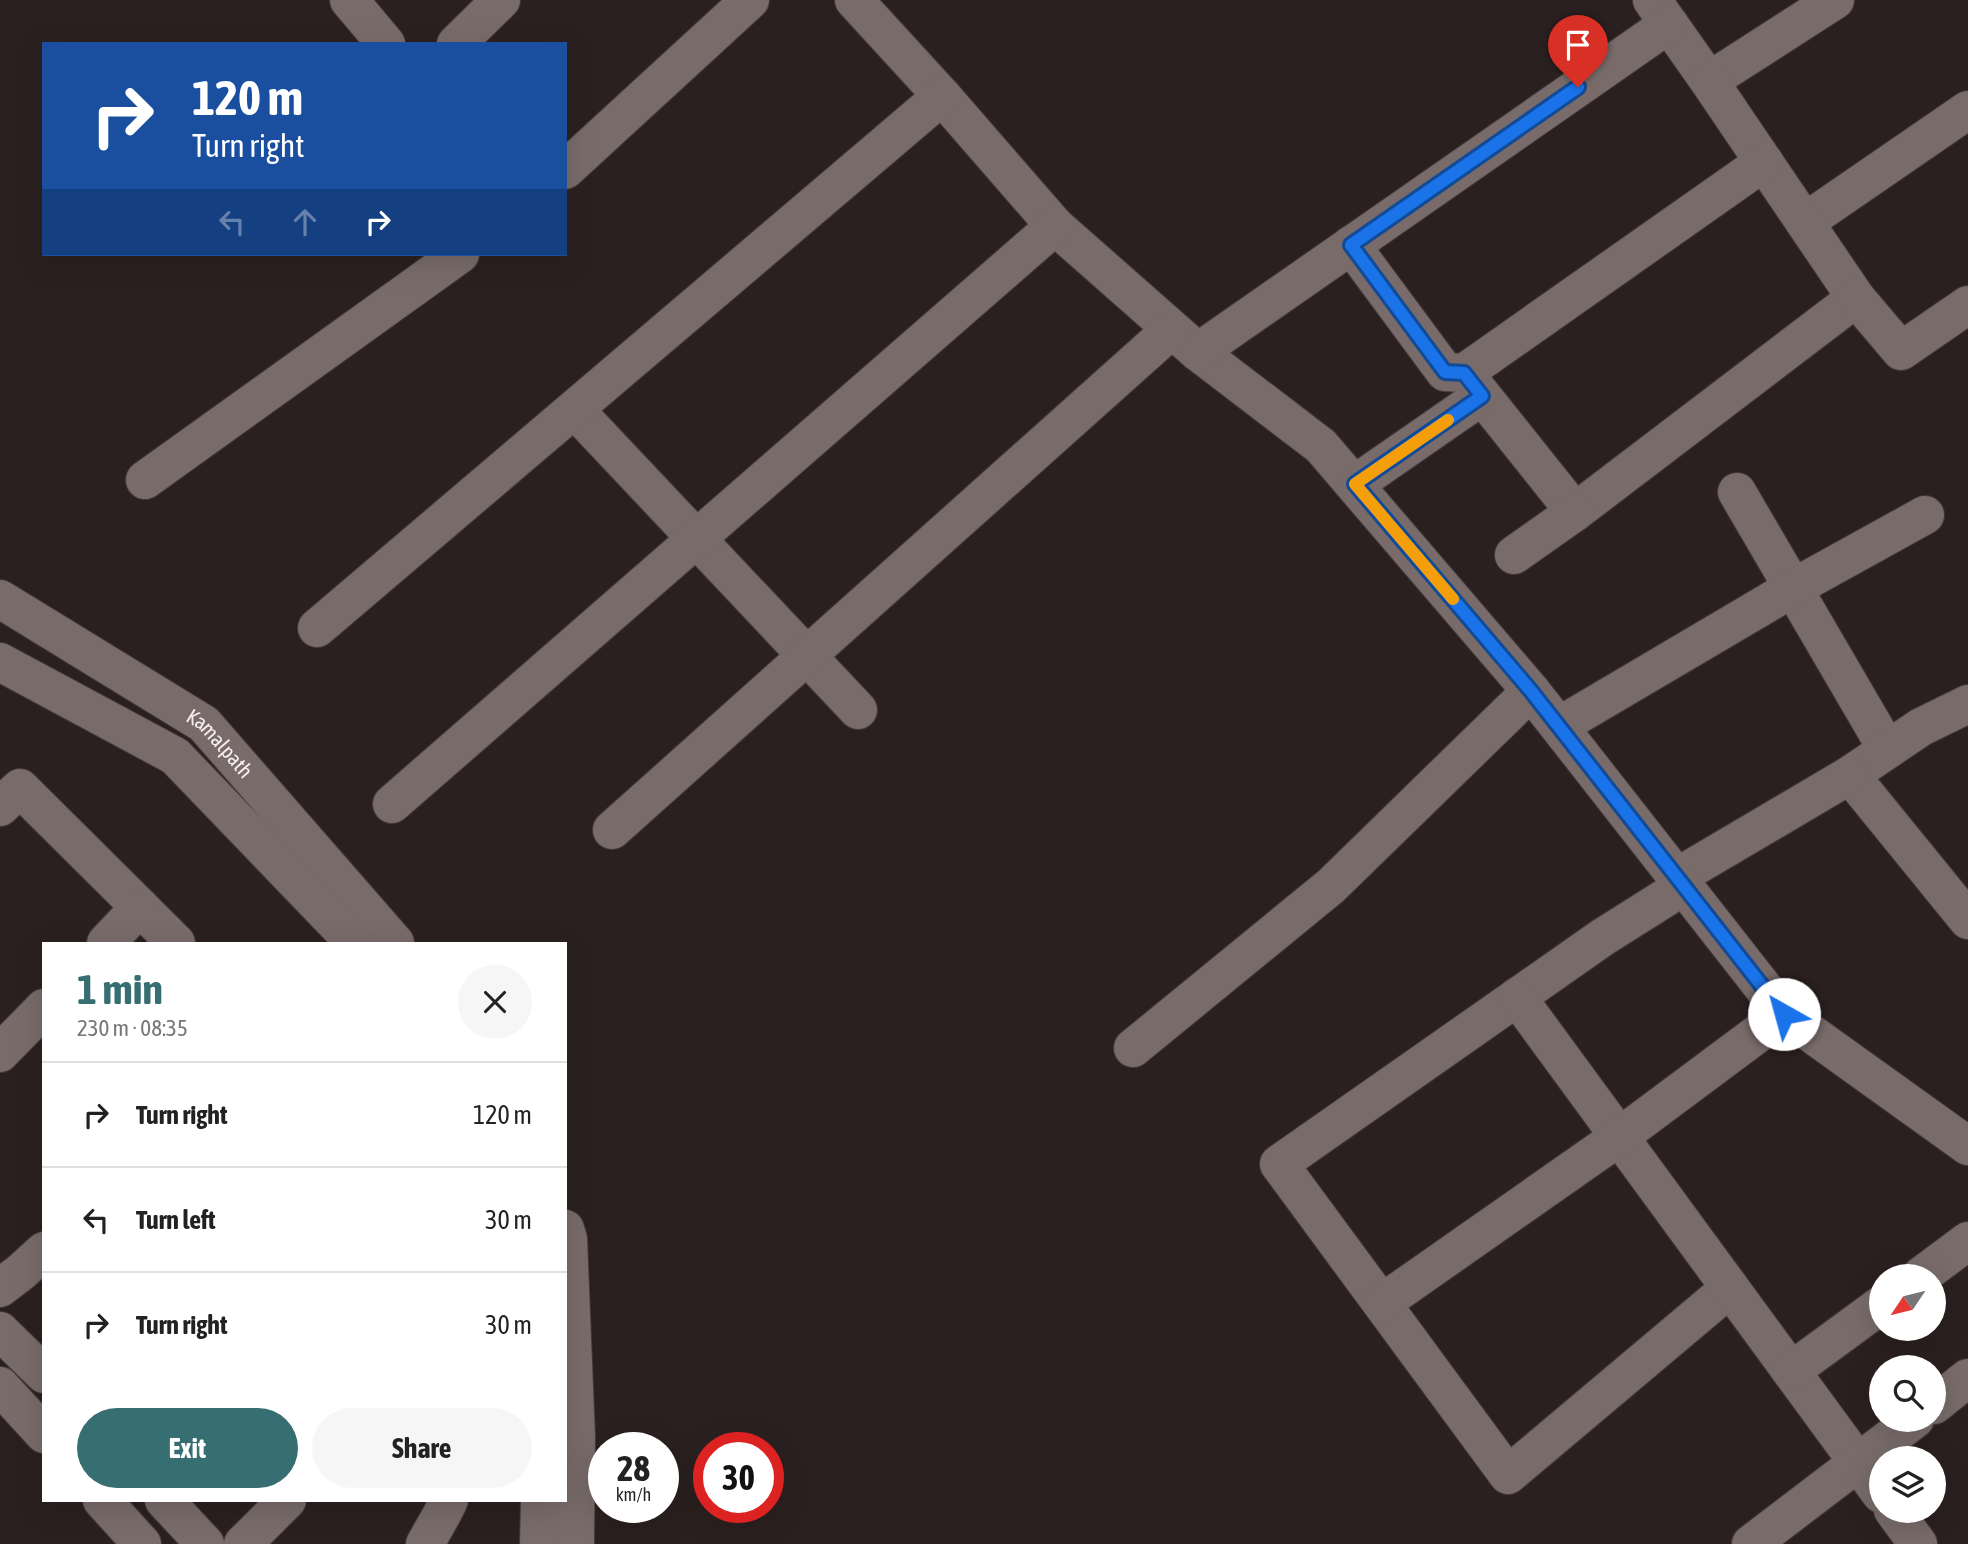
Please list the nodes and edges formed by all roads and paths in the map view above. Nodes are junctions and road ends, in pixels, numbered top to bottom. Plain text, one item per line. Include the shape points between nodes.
1 (349, 0) edge
2 (501, 0) edge
3 (750, 0) edge
4 (854, 0) edge
5 (1835, 0) edge
6 (1660, 12) edge
7 (384, 42) edge
8 (458, 42) edge
9 (1709, 81) junction
10 (942, 96) junction
11 (1968, 110) edge
12 (1764, 162) junction
13 (567, 168) edge
14 (1805, 222) junction
15 (1055, 226) junction
16 (1351, 245) junction
17 (457, 256) edge
18 (1856, 298) junction
19 (1968, 305) edge
20 (1185, 341) junction
21 (1473, 384) junction
22 (575, 410) junction
23 (145, 480) dead end
24 (1355, 484) junction
25 (1737, 492) dead end
26 (1575, 512) junction
27 (1924, 515) dead end
28 (696, 538) junction
29 (1514, 555) dead end
30 (1793, 588) junction
31 (0, 598) edge
32 (317, 628) dead end
33 (807, 656) junction
34 (0, 662) edge
35 (1531, 691) junction
36 (1968, 704) edge
37 (858, 710) dead end
38 (1559, 726) junction
39 (1887, 749) junction
40 (1850, 775) junction
41 (392, 804) dead end
42 (0, 807) edge
43 (612, 830) dead end
44 (1681, 882) junction
45 (140, 907) junction
46 (1968, 920) edge
47 (107, 942) edge
48 (175, 942) edge
49 (354, 942) edge
50 (394, 942) edge
51 (1517, 997) junction
52 (42, 1010) edge
53 (1784, 1014) junction
54 (1133, 1048) dead end
55 (0, 1054) edge
56 (1619, 1137) junction
57 (1968, 1146) edge
58 (567, 1236) edge
59 (1968, 1241) edge
60 (42, 1253) edge
61 (1937, 1264) edge
62 (0, 1287) edge
63 (1730, 1288) junction
64 (1382, 1303) junction
65 (1869, 1314) edge
66 (0, 1331) edge
67 (1791, 1371) junction
68 (42, 1372) edge
69 (1968, 1378) edge
70 (0, 1385) edge
71 (1946, 1395) edge
72 (42, 1432) edge
73 (1898, 1432) edge
74 (1859, 1463) junction
75 (1869, 1477) edge
76 (104, 1502) edge
77 (166, 1502) edge
78 (285, 1502) edge
79 (448, 1502) edge
80 (540, 1502) edge
81 (1903, 1523) edge
82 (142, 1544) edge
83 (205, 1544) edge
84 (243, 1544) edge
85 (425, 1544) edge
86 (539, 1544) edge
87 (575, 1544) edge
88 (1751, 1544) edge
89 (1918, 1544) edge

1 - 7 street
2 - 8 street
3 - 13 street
4 - 10 street
5 - 9 street
6 - 9 street
6 - 16 street
9 - 12 street
10 - 15 street
10 - 22 street
11 - 14 street
12 - 14 street
12 - 21 street
14 - 18 street
15 - 20 street
15 - 28 street
16 - 20 street
16 - 21 street via 1445,372
17 - 23 street
18 - 19 street via 1901,351
18 - 26 street
20 - 24 street via 1321,446
20 - 33 street
21 - 24 street
21 - 26 street
22 - 28 street
22 - 32 street
24 - 35 street
25 - 30 street
26 - 29 street
27 - 30 street
28 - 33 street
28 - 41 street
30 - 38 street
30 - 39 street
31 - 50 street, Kamalpath via 204,724
33 - 37 street
33 - 43 street
34 - 49 street via 175,757
35 - 38 street
35 - 54 street via 1331,886
36 - 39 street
38 - 44 street
39 - 40 street
40 - 44 street
40 - 46 street
42 - 45 street via 20,788
44 - 51 street
44 - 53 street
45 - 47 street
45 - 48 street
51 - 56 street
51 - 64 street via 1279,1164
52 - 55 street
53 - 56 street
53 - 57 street
56 - 63 street
56 - 64 street
58 - 87 street via 576,1437
59 - 61 street
60 - 62 street
63 - 64 street via 1508,1475
63 - 67 street
65 - 67 street
66 - 68 street
67 - 74 street
69 - 71 street
70 - 72 street
73 - 74 street
74 - 75 street
74 - 88 street
76 - 82 street
77 - 83 street
78 - 84 street
79 - 85 street
80 - 86 street
81 - 89 street

